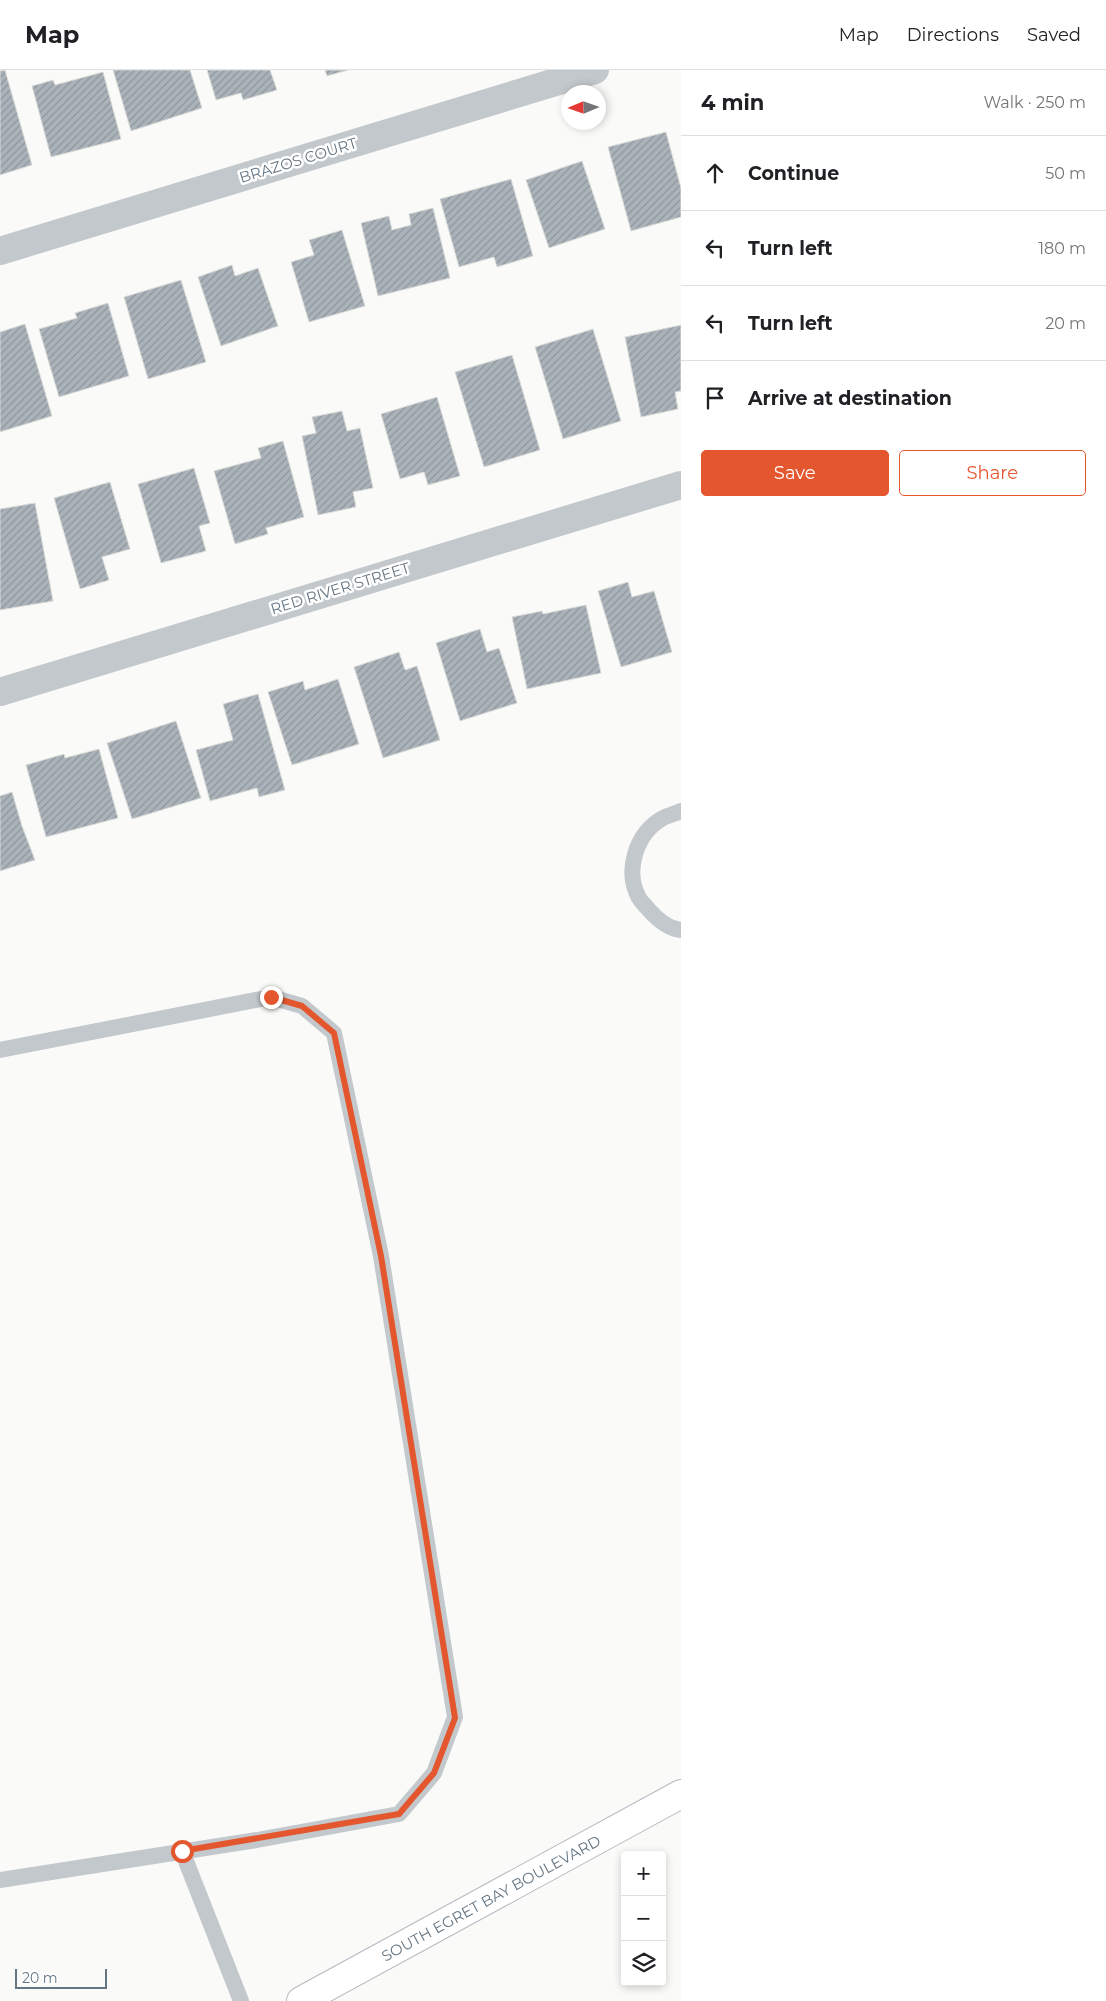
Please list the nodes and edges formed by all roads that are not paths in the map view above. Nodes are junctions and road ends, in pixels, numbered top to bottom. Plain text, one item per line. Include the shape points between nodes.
1 (595, 70) edge
2 (0, 251) edge
3 (681, 485) edge
4 (0, 692) edge
5 (681, 811) edge
6 (681, 930) edge
7 (0, 1050) edge
8 (681, 1794) edge
9 (182, 1851) junction
10 (0, 1880) edge
11 (241, 2001) edge
12 (301, 2001) edge

1 - 2 street, BRAZOS COURT
3 - 4 street, RED RIVER STREET
5 - 6 lane via 662,818 646,832 635,852 632,876 639,898 656,917
7 - 9 lane via 271,997 302,1006 334,1033 381,1256 455,1718 434,1773 399,1814
8 - 12 main road, SOUTH EGRET BAY BOULEVARD
9 - 10 lane
9 - 11 lane

